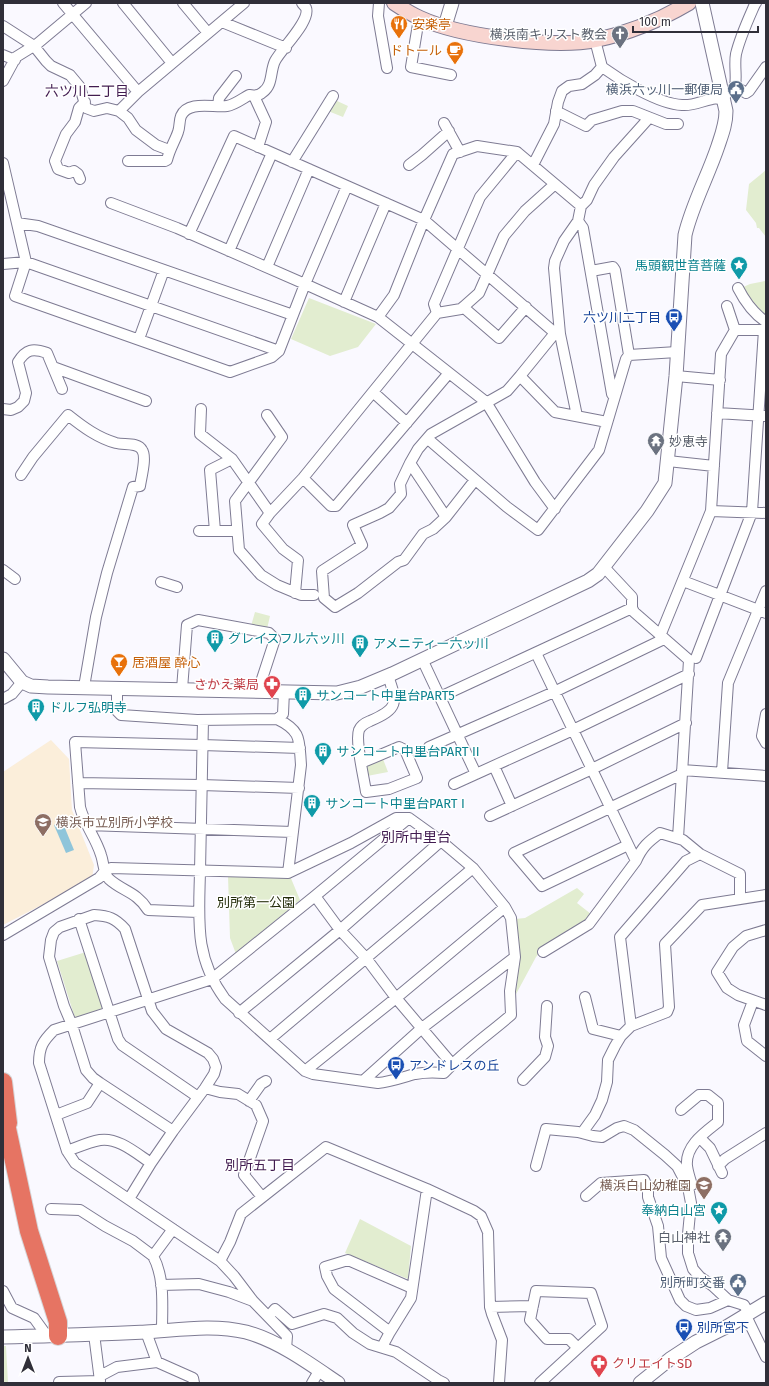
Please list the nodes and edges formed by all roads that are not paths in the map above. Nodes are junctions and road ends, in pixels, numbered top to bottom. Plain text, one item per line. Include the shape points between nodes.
1 (63, 3) edge
2 (86, 3) edge
3 (123, 3) edge
4 (183, 3) edge
5 (244, 3) edge
6 (302, 3) edge
7 (379, 3) edge
8 (394, 3) edge
9 (452, 3) edge
10 (702, 3) edge
11 (756, 3) edge
12 (681, 5) edge
13 (72, 14) junction
14 (419, 18) junction
15 (222, 22) junction
16 (3, 26) edge
17 (445, 26) junction
18 (208, 33) junction
19 (595, 40) junction
20 (34, 46) junction
21 (286, 48) junction
22 (3, 55) edge
23 (15, 60) junction
24 (172, 63) junction
25 (602, 67) junction
26 (766, 67) edge
27 (386, 68) dead end
28 (451, 75) dead end
29 (236, 76) dead end
30 (3, 81) edge
31 (735, 86) junction
32 (138, 92) junction
33 (254, 96) junction
34 (333, 96) dead end
35 (724, 98) junction
36 (85, 102) junction
37 (218, 106) junction
38 (119, 111) junction
39 (556, 111) junction
40 (649, 118) junction
41 (678, 124) dead end
42 (258, 147) junction
43 (169, 150) junction
44 (460, 152) junction
45 (517, 152) junction
46 (272, 153) junction
47 (128, 161) dead end
48 (292, 162) junction
49 (3, 163) edge
50 (408, 165) dead end
51 (533, 165) junction
52 (309, 169) junction
53 (80, 179) dead end
54 (555, 184) junction
55 (347, 186) junction
56 (111, 203) dead end
57 (386, 203) junction
58 (582, 206) junction
59 (424, 220) junction
60 (578, 221) junction
61 (17, 223) junction
62 (189, 234) junction
63 (458, 250) junction
64 (230, 251) junction
65 (26, 262) junction
66 (3, 264) edge
67 (267, 267) junction
68 (164, 270) junction
69 (591, 272) junction
70 (488, 275) junction
71 (305, 284) junction
72 (738, 288) dead end
73 (344, 302) junction
74 (151, 306) junction
75 (727, 306) dead end
76 (463, 307) junction
77 (526, 307) junction
78 (437, 313) junction
79 (293, 315) junction
80 (378, 317) junction
81 (765, 327) edge
82 (735, 330) junction
83 (558, 333) junction
84 (139, 339) junction
85 (412, 344) junction
86 (279, 350) junction
87 (677, 352) junction
88 (629, 355) junction
89 (53, 367) junction
90 (449, 373) junction
91 (520, 376) junction
92 (676, 376) junction
93 (720, 380) junction
94 (62, 389) dead end
95 (373, 392) junction
96 (614, 397) junction
97 (146, 401) dead end
98 (486, 402) junction
99 (3, 408) edge
100 (201, 409) dead end
101 (717, 412) junction
102 (267, 415) dead end
103 (577, 416) junction
104 (762, 416) edge
105 (607, 422) junction
106 (407, 423) junction
107 (428, 439) junction
108 (232, 458) junction
109 (668, 461) junction
110 (410, 463) junction
111 (714, 466) junction
112 (21, 475) dead end
113 (303, 478) junction
114 (475, 480) junction
115 (249, 484) junction
116 (555, 509) junction
117 (711, 511) junction
118 (752, 512) junction
119 (270, 513) junction
120 (766, 513) edge
121 (446, 517) junction
122 (199, 531) dead end
123 (215, 531) junction
124 (237, 531) junction
125 (604, 568) junction
126 (3, 570) edge
127 (15, 579) dead end
128 (683, 581) junction
129 (161, 582) dead end
130 (176, 587) dead end
131 (766, 591) edge
132 (295, 593) junction
133 (314, 595) dead end
134 (720, 595) junction
135 (632, 608) junction
136 (762, 612) edge
137 (662, 638) junction
138 (536, 653) junction
139 (3, 659) edge
140 (422, 659) junction
141 (692, 666) junction
142 (388, 676) junction
143 (22, 682) junction
144 (84, 687) junction
145 (117, 688) junction
146 (182, 689) junction
147 (258, 690) junction
148 (284, 692) junction
149 (554, 692) junction
150 (440, 697) junction
151 (3, 699) edge
152 (766, 714) edge
153 (277, 719) junction
154 (203, 720) junction
155 (686, 724) junction
156 (573, 730) junction
157 (458, 736) junction
158 (766, 743) edge
159 (202, 744) junction
160 (430, 747) dead end
161 (300, 748) junction
162 (362, 762) junction
163 (494, 766) junction
164 (592, 769) junction
165 (682, 772) junction
166 (722, 772) junction
167 (476, 774) junction
168 (766, 776) edge
169 (78, 783) junction
170 (454, 784) dead end
171 (202, 785) junction
172 (299, 788) junction
173 (512, 806) junction
174 (610, 808) junction
175 (490, 816) dead end
176 (409, 818) junction
177 (87, 825) junction
178 (201, 829) junction
179 (293, 832) junction
180 (678, 838) junction
181 (441, 841) junction
182 (628, 845) junction
183 (700, 854) junction
184 (636, 861) junction
185 (473, 868) junction
186 (200, 871) junction
187 (104, 872) junction
188 (288, 873) junction
189 (766, 894) edge
190 (315, 896) junction
191 (740, 899) junction
192 (505, 907) junction
193 (198, 912) junction
194 (79, 919) junction
195 (340, 930) junction
196 (766, 930) edge
197 (3, 935) edge
198 (543, 952) dead end
199 (515, 957) junction
200 (366, 958) junction
201 (212, 980) junction
202 (585, 997) dead end
203 (396, 998) junction
204 (149, 1000) junction
205 (753, 1001) junction
206 (766, 1005) edge
207 (547, 1006) dead end
208 (111, 1012) junction
209 (239, 1012) junction
210 (72, 1025) junction
211 (631, 1026) junction
212 (422, 1028) junction
213 (621, 1036) junction
214 (270, 1039) junction
215 (766, 1056) edge
216 (452, 1064) junction
217 (305, 1071) junction
218 (523, 1080) dead end
219 (266, 1081) dead end
220 (363, 1081) junction
221 (3, 1082) edge
222 (100, 1083) junction
223 (205, 1088) junction
224 (198, 1097) junction
225 (249, 1101) junction
226 (3, 1110) edge
227 (681, 1110) dead end
228 (56, 1115) junction
229 (173, 1131) junction
230 (582, 1133) junction
231 (766, 1133) edge
232 (700, 1138) junction
233 (7, 1147) edge
234 (67, 1151) junction
235 (151, 1163) junction
236 (536, 1166) dead end
237 (688, 1187) junction
238 (427, 1189) junction
239 (586, 1196) dead end
240 (262, 1197) junction
241 (129, 1199) junction
242 (51, 1209) dead end
243 (174, 1229) junction
244 (153, 1256) junction
245 (220, 1261) junction
246 (161, 1285) junction
247 (412, 1288) junction
248 (3, 1291) edge
249 (728, 1300) junction
250 (253, 1302) junction
251 (766, 1303) edge
252 (533, 1306) junction
253 (490, 1307) junction
254 (747, 1315) junction
255 (269, 1316) junction
256 (162, 1331) junction
257 (146, 1332) junction
258 (390, 1332) junction
259 (94, 1334) junction
260 (53, 1336) junction
261 (3, 1337) edge
262 (382, 1347) junction
263 (578, 1348) junction
264 (286, 1349) junction
265 (765, 1354) edge
266 (157, 1362) junction
267 (319, 1370) junction
268 (100, 1380) edge
269 (59, 1382) edge
270 (440, 1382) edge
271 (194, 1383) edge
272 (312, 1383) edge
273 (338, 1383) edge
274 (499, 1383) edge
275 (540, 1383) edge
276 (640, 1383) edge

1 - 13 street
2 - 13 street
3 - 24 street
4 - 18 street
5 - 15 street
6 - 21 street via 306,8 306,16
7 - 27 street via 378,16
8 - 14 main road
9 - 17 street
10 - 35 street
11 - 31 street via 736,54
12 - 19 main road via 668,15 645,25
13 - 20 street
13 - 32 street
14 - 17 main road
14 - 28 street via 411,67
15 - 18 street
15 - 21 street
16 - 20 street
17 - 19 main road via 521,40
18 - 24 street
19 - 25 street
20 - 23 street
20 - 36 street via 51,66 70,75 80,87
21 - 33 street via 275,61 269,86
22 - 23 street
23 - 30 street
24 - 32 street
25 - 35 street via 660,100 681,106
25 - 39 street via 582,84 569,86 562,92
26 - 31 street via 746,93
29 - 37 street via 220,98
31 - 35 street
32 - 38 street
33 - 37 street via 249,95 229,106
33 - 42 street via 266,122
34 - 48 street
35 - 87 street via 725,126 685,235
36 - 38 street via 86,108 94,111 107,108
36 - 53 street via 79,108 75,122 66,134 55,161 58,169 69,174 74,171
37 - 43 street via 193,107 187,110 182,115 178,133
38 - 43 street via 128,118 136,130 156,145
39 - 40 street via 586,126 592,120 622,111 633,111
39 - 51 street via 554,124
40 - 41 street via 666,124
40 - 58 street via 614,157
42 - 46 street
42 - 62 street via 234,136
43 - 47 street via 167,160 164,161
44 - 45 street via 477,146
44 - 50 street via 446,127 422,156
44 - 59 street via 453,154
45 - 51 street
45 - 63 street via 480,197
46 - 48 street
46 - 64 street
48 - 52 street
49 - 61 street
51 - 54 street
52 - 55 street
52 - 67 street
54 - 58 street
54 - 70 street via 525,211 504,236
55 - 57 street
55 - 71 street
56 - 62 street
57 - 59 street
57 - 73 street
58 - 60 street
59 - 63 street
59 - 80 street via 394,295
60 - 69 street via 583,228
60 - 83 street via 564,241 555,261
61 - 65 street
61 - 68 street via 38,226
62 - 64 street
63 - 70 street
63 - 78 street via 434,304
64 - 67 street
65 - 66 street
65 - 74 street
65 - 84 street via 15,296
67 - 71 street
68 - 74 street
68 - 79 street
69 - 88 street via 613,267 615,270
69 - 96 street
70 - 76 street via 479,292
70 - 77 street
71 - 73 street
71 - 79 street
72 - 81 street
73 - 80 street
74 - 84 street
74 - 86 street
75 - 82 street
76 - 77 street via 499,338
76 - 78 street
77 - 83 street
78 - 85 street
79 - 86 street
80 - 85 street
81 - 82 street
81 - 104 street
82 - 93 street via 721,354
83 - 91 street
83 - 103 street
84 - 86 street via 230,372 272,357
85 - 90 street
85 - 95 street
87 - 88 street
87 - 92 street
88 - 96 street
89 - 94 street
89 - 97 street
89 - 99 street via 47,353 38,350 23,354 18,362 26,393 24,401 11,410
90 - 98 street
90 - 106 street
91 - 98 street via 507,390
91 - 103 street via 555,412
92 - 93 street
92 - 109 street
93 - 101 street
95 - 106 street
95 - 113 street
96 - 105 street
98 - 107 street via 431,434
98 - 116 street via 535,482
100 - 108 street via 200,434
101 - 104 street
101 - 111 street
102 - 115 street via 282,437
103 - 105 street
104 - 118 street
105 - 116 street via 599,450
106 - 113 street via 336,506 331,506
107 - 110 street
107 - 114 street
108 - 115 street
108 - 123 street via 210,470
109 - 111 street
109 - 125 street via 664,487
110 - 121 street
110 - 121 street via 400,484 401,494 389,508 353,524 362,545 322,571 324,598 334,607 358,593 404,560 423,534
111 - 117 street
112 - 144 street via 68,415 103,439 142,449 144,456 140,486 133,487 107,573 96,617
113 - 119 street
114 - 116 street via 538,530
114 - 121 street
115 - 119 street
115 - 124 street via 236,501
117 - 118 street
117 - 128 street
118 - 120 street
118 - 134 street
119 - 132 street via 262,524 283,549 298,560
122 - 123 street
123 - 124 street
124 - 132 street via 239,550 261,575
125 - 135 street via 632,598
125 - 140 street via 588,581
126 - 127 street
128 - 134 street
128 - 137 street
129 - 130 street
131 - 136 street
132 - 133 street
134 - 136 street
134 - 141 street
135 - 137 street
135 - 138 street
136 - 166 street via 728,683
137 - 141 street via 689,660
137 - 149 street
138 - 149 street
138 - 150 street
139 - 143 street
140 - 142 street
140 - 150 street
141 - 155 street
141 - 156 street
142 - 148 street via 346,692
142 - 162 street via 393,692 393,706 384,715 363,724 359,729
143 - 144 street via 31,686
143 - 151 street via 12,694
144 - 145 street
145 - 146 street
145 - 154 street via 117,711 121,715
146 - 147 street
146 - 147 street via 187,625 198,620 269,632 275,639
147 - 148 street
148 - 153 street via 283,714
149 - 156 street
149 - 157 street
150 - 157 street
152 - 158 street via 762,736
153 - 154 street
153 - 161 street via 295,730
154 - 159 street
155 - 164 street
155 - 165 street
156 - 163 street
156 - 164 street
157 - 160 street
157 - 167 street
159 - 161 street
159 - 169 street via 75,742
159 - 171 street
161 - 172 street
162 - 162 street via 366,792 389,789 417,778 405,750 398,747
163 - 167 street
163 - 173 street
164 - 173 street
164 - 174 street
165 - 166 street
165 - 174 street
165 - 180 street
166 - 168 street
167 - 170 street
169 - 171 street
169 - 177 street via 80,806
171 - 172 street
171 - 178 street
172 - 179 street
173 - 175 street
174 - 182 street
174 - 182 street via 514,853 542,886
176 - 181 street
176 - 188 street via 396,818
176 - 190 street
177 - 178 street
177 - 187 street via 101,854
178 - 179 street
178 - 186 street
179 - 188 street
180 - 183 street
180 - 184 street via 660,833 641,849
181 - 185 street
181 - 195 street
182 - 184 street
183 - 191 street via 740,874
183 - 211 street via 686,861 620,937
184 - 198 street via 589,924
185 - 192 street
185 - 200 street
186 - 187 street via 111,868
186 - 188 street
186 - 193 street
187 - 193 street via 108,878 142,900 148,910
187 - 197 street via 99,878
189 - 191 street
190 - 195 street
190 - 201 street
191 - 211 street via 702,905 662,942 669,1007 667,1012
192 - 199 street via 511,918
192 - 203 street
193 - 201 street via 202,949
194 - 204 street via 106,915 125,928
194 - 208 street
194 - 210 street via 54,932 49,948 49,957
195 - 200 street
195 - 209 street
196 - 205 street via 746,936 733,947 716,972 727,988
199 - 212 street
199 - 216 street via 510,991 511,1015
200 - 203 street
200 - 214 street
201 - 204 street
201 - 209 street via 225,999
202 - 213 street via 593,1029
203 - 212 street
203 - 217 street
204 - 208 street
204 - 223 street via 152,1011 166,1029 208,1053 213,1060 216,1067 214,1074
205 - 206 street
205 - 215 street via 744,1025 747,1040
207 - 218 street via 545,1037 548,1046 545,1057
208 - 210 street
208 - 224 street via 122,1046
209 - 214 street
210 - 222 street via 86,1070
210 - 228 street via 54,1030 39,1052 39,1063
211 - 213 street
212 - 216 street
212 - 220 street
213 - 230 street via 608,1060 607,1082 602,1100
214 - 217 street
216 - 220 street via 444,1073 416,1074 385,1083
217 - 220 street
219 - 225 street
221 - 233 highway
222 - 228 street via 87,1103
222 - 229 street
223 - 224 street
223 - 225 street via 238,1094
224 - 229 street
225 - 240 street via 256,1105 263,1121 244,1174
226 - 233 highway
227 - 232 street via 699,1096 708,1095 718,1104 718,1122
228 - 234 street
229 - 235 street
230 - 236 street via 546,1129
230 - 237 street via 602,1137 624,1126 634,1130 677,1166
231 - 232 street via 725,1159 720,1169 710,1148
232 - 237 street via 691,1148 688,1158 687,1166 692,1185
233 - 260 highway via 22,1232
234 - 235 street via 101,1140 112,1140
234 - 241 street via 75,1163
235 - 241 street
237 - 249 street via 691,1203 688,1253 693,1269
238 - 240 street via 326,1147
238 - 247 street
238 - 253 street via 481,1216 488,1232
239 - 249 street via 601,1183 644,1180 658,1226 661,1258 680,1300 696,1310 710,1308
240 - 245 street via 241,1214
241 - 243 street
242 - 244 street via 80,1210 133,1240
243 - 244 street
243 - 245 street
244 - 246 street via 158,1264
245 - 250 street
246 - 250 street via 199,1284
246 - 256 street
247 - 258 street via 411,1298
247 - 258 street via 348,1260 325,1267 334,1289
248 - 260 street via 12,1308 34,1318
249 - 254 street via 744,1305
250 - 255 street
251 - 254 street
252 - 253 street
252 - 263 street via 530,1320 546,1339 569,1339
252 - 263 street via 536,1291 591,1293 602,1326
253 - 274 street via 502,1340
254 - 265 street
254 - 276 street via 696,1342
255 - 262 street via 275,1310 292,1324 324,1314 338,1318 352,1333 370,1344
255 - 264 street via 288,1336
256 - 257 street
256 - 264 street via 222,1329 246,1332
257 - 259 street
257 - 266 street
258 - 262 street
259 - 260 street
259 - 268 street
260 - 261 street
262 - 270 street via 396,1352
263 - 275 street
264 - 267 street
266 - 268 street via 117,1367
266 - 271 street via 193,1378
267 - 272 street
267 - 273 street
268 - 269 street

